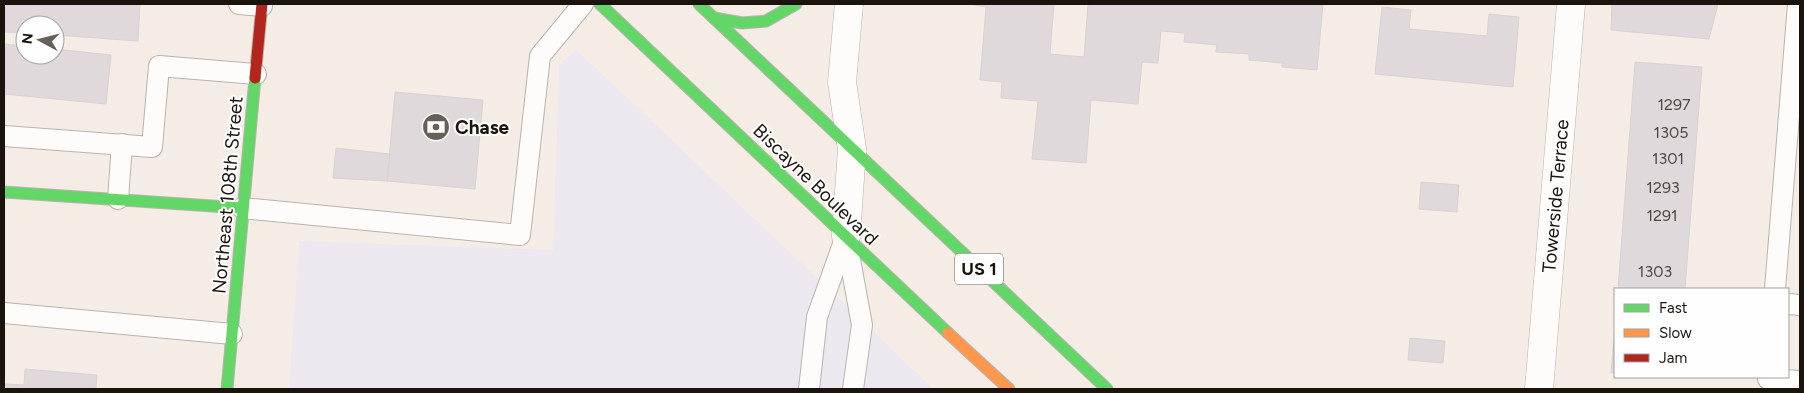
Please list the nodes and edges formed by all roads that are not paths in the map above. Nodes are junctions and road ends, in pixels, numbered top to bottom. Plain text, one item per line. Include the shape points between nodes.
1 (239, 4) edge
2 (583, 4) edge
3 (600, 4) edge
4 (699, 4) edge
5 (796, 4) edge
6 (849, 4) edge
7 (1571, 4) edge
8 (1798, 4) edge
9 (262, 5) edge
10 (714, 18) junction
11 (1798, 29) edge
12 (256, 74) junction
13 (1795, 101) edge
14 (4, 136) edge
15 (122, 144) junction
16 (852, 149) junction
17 (4, 192) edge
18 (118, 199) junction
19 (242, 208) junction
20 (846, 236) junction
21 (1775, 288) edge
22 (4, 313) edge
23 (232, 334) junction
24 (1800, 381) edge
25 (1768, 382) edge
26 (228, 389) edge
27 (809, 389) edge
28 (853, 389) edge
29 (1009, 389) edge
30 (1107, 389) edge
31 (1539, 389) edge

1 - 9 lane
2 - 19 lane via 540,56 520,235
3 - 20 main road, Biscayne Boulevard
4 - 10 main road, US 1
5 - 10 main road via 766,21 742,23
6 - 16 street via 842,82
7 - 31 street, Towerside Terrace
8 - 11 lane
9 - 12 main road, Northeast 108th Street
10 - 16 main road, US 1
11 - 13 lane
12 - 15 lane via 159,66 152,147
12 - 19 main road, Northeast 108th Street
13 - 21 lane
14 - 15 lane
15 - 18 lane
16 - 20 street
16 - 30 main road, US 1
17 - 18 main road
18 - 19 main road
19 - 23 main road, Northeast 108th Street
20 - 27 lane via 817,317
20 - 28 lane via 862,324
20 - 29 main road, Biscayne Boulevard
22 - 23 lane
23 - 26 main road, Northeast 108th Street
24 - 25 lane

